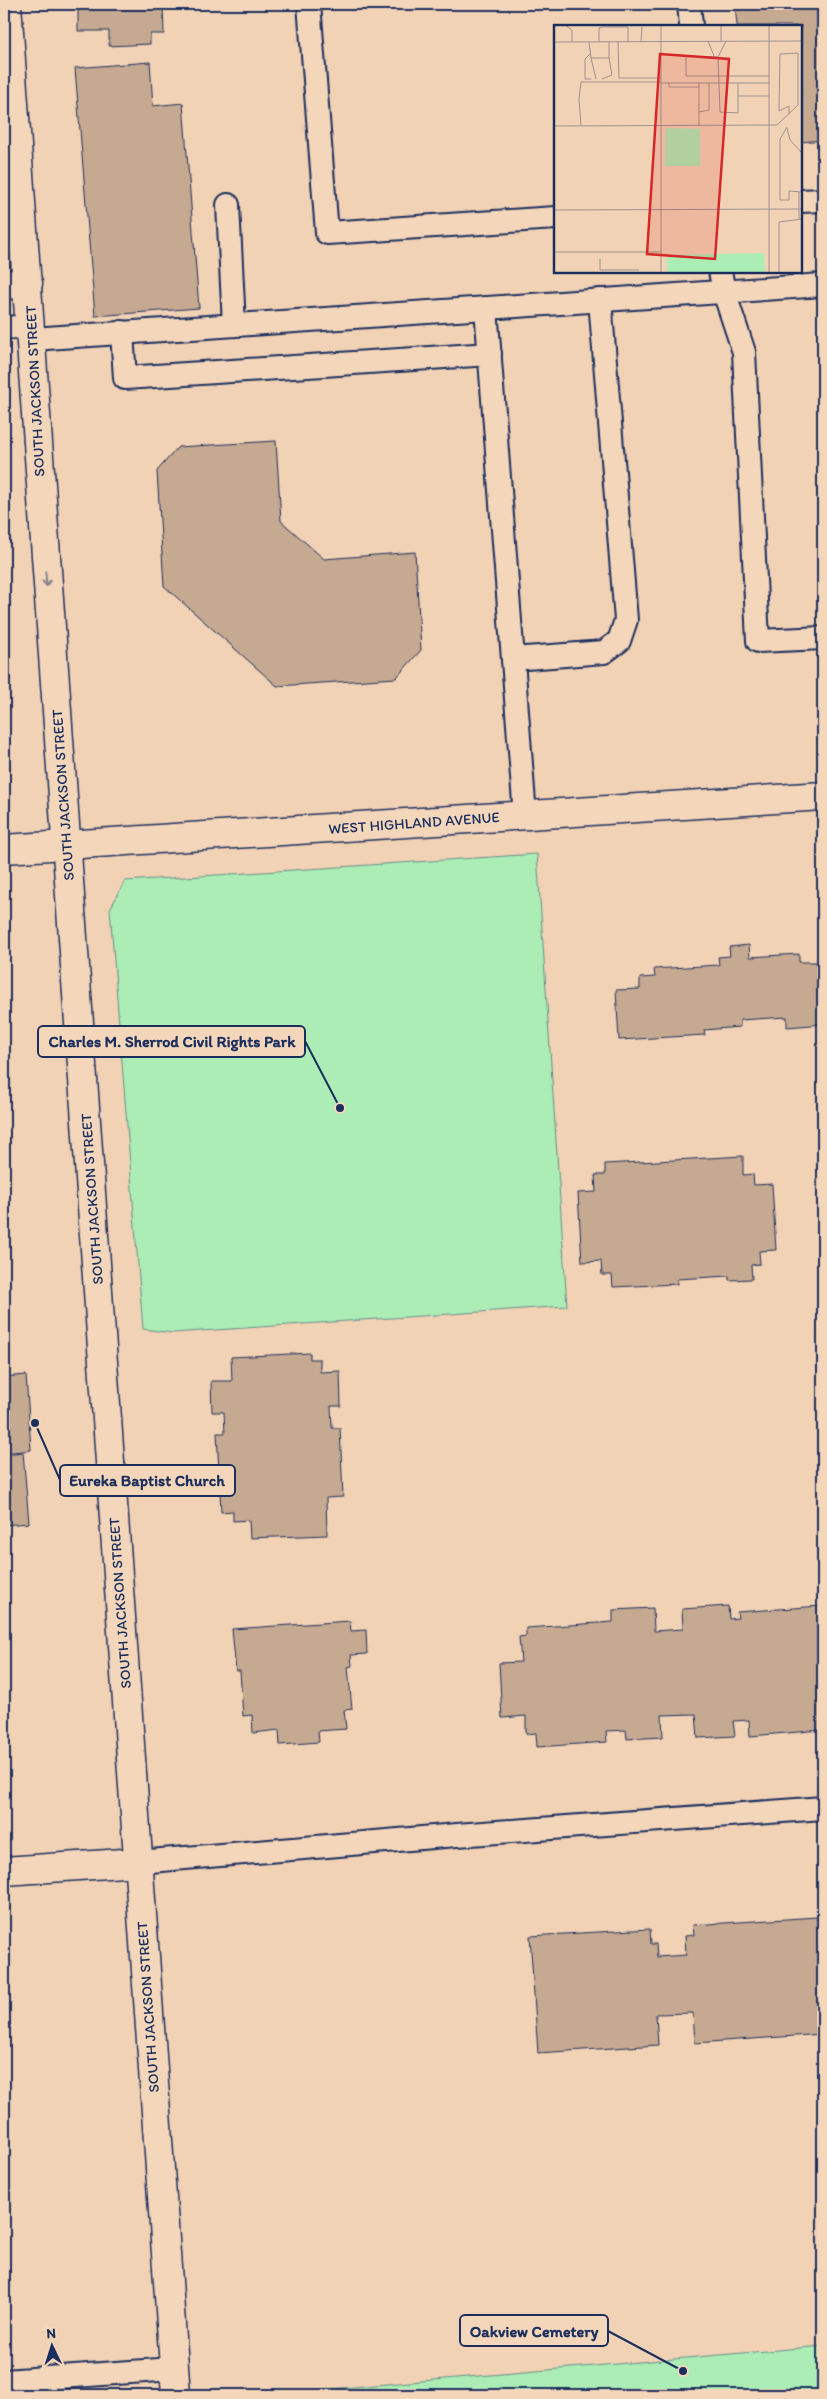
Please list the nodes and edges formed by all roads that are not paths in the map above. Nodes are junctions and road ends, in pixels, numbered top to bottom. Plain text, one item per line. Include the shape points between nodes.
1 (7, 4) edge
2 (309, 4) edge
3 (689, 4) edge
4 (691, 25) edge
5 (823, 200) edge
6 (802, 202) edge
7 (228, 205) dead end
8 (554, 218) edge
9 (722, 281) edge
10 (16, 284) edge
11 (823, 285) edge
12 (600, 300) junction
13 (486, 308) junction
14 (234, 325) junction
15 (4, 328) edge
16 (32, 332) junction
17 (122, 332) junction
18 (490, 354) junction
19 (823, 638) edge
20 (513, 658) junction
21 (823, 796) edge
22 (525, 816) junction
23 (67, 844) junction
24 (4, 849) edge
25 (823, 1808) edge
26 (138, 1862) junction
27 (4, 1871) edge
28 (173, 2369) junction
29 (4, 2381) edge
30 (176, 2395) edge

1 - 10 street, SOUTH JACKSON STREET
2 - 8 lane via 327,234
3 - 4 lane
5 - 6 lane
7 - 14 lane
9 - 11 lane
9 - 12 lane
9 - 19 lane via 744,352 758,642
10 - 16 street, SOUTH JACKSON STREET
12 - 13 lane
12 - 20 lane via 626,620 619,641 604,652
13 - 14 lane
13 - 18 lane
14 - 17 lane
15 - 16 lane
16 - 17 lane
16 -> 23 street, SOUTH JACKSON STREET via 43,530
17 - 18 lane via 125,378
18 - 20 lane
20 - 22 lane
21 - 22 street, WEST HIGHLAND AVENUE
22 - 23 street, WEST HIGHLAND AVENUE
23 - 24 street, WEST HIGHLAND AVENUE
23 - 26 street, SOUTH JACKSON STREET
25 - 26 lane
26 - 27 street
26 - 28 street, SOUTH JACKSON STREET
28 - 29 lane
28 - 30 street, SOUTH JACKSON STREET

